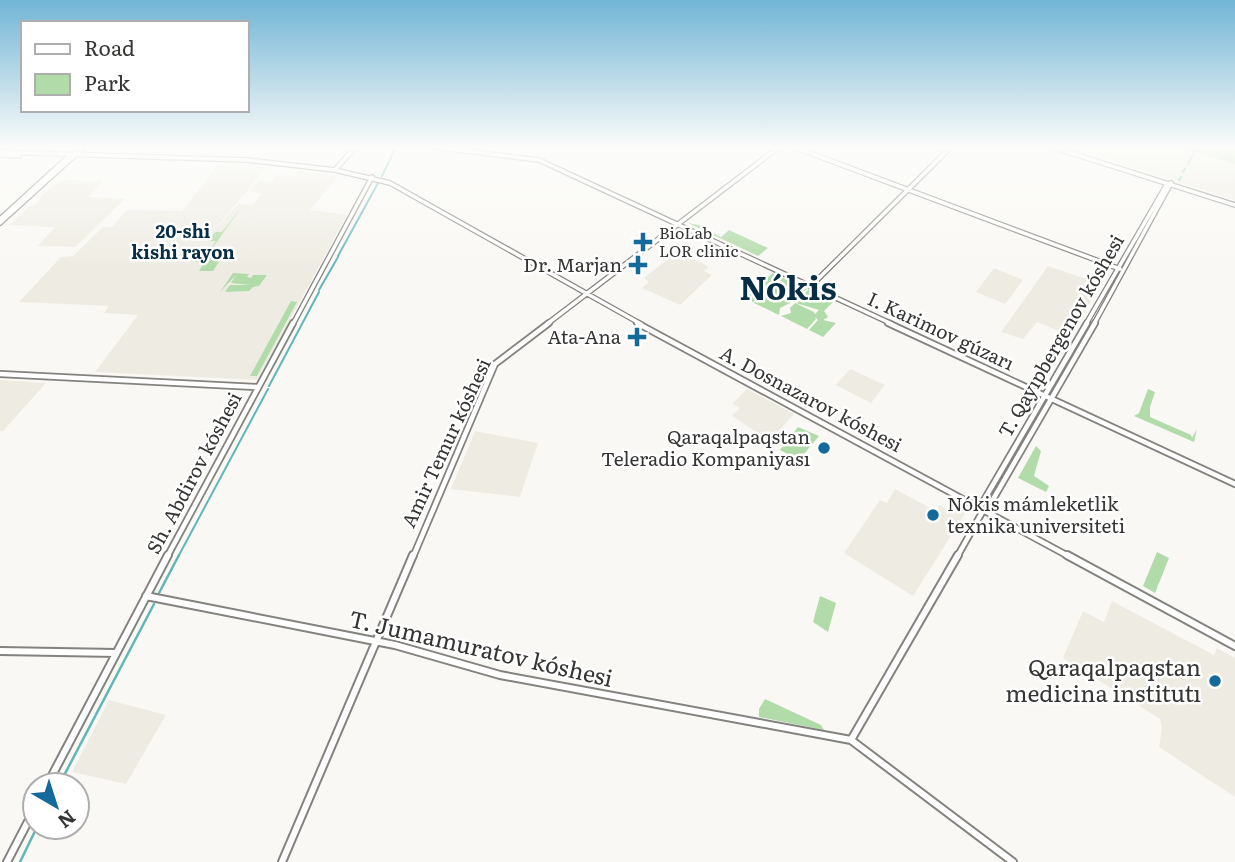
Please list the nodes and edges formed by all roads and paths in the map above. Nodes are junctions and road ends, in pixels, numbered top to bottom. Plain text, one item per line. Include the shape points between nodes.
1 (37, 187) edge
2 (366, 187) edge
3 (397, 187) edge
4 (598, 187) edge
5 (727, 187) edge
6 (900, 187) edge
7 (910, 187) edge
8 (1168, 187) edge
9 (1173, 187) edge
10 (907, 190) junction
11 (1235, 204) edge
12 (0, 221) edge
13 (679, 225) junction
14 (1121, 270) junction
15 (811, 286) junction
16 (587, 295) junction
17 (0, 374) edge
18 (257, 387) junction
19 (1045, 394) junction
20 (1052, 397) junction
21 (1235, 484) edge
22 (984, 509) junction
23 (146, 596) junction
24 (376, 641) junction
25 (1235, 646) edge
26 (0, 651) edge
27 (116, 653) junction
28 (851, 740) junction
29 (54, 771) edge
30 (21, 835) edge
31 (7, 862) edge
32 (282, 862) edge
33 (1013, 862) edge

1 - 12 main road
2 - 18 main road, Sh. Abdirov kóshesi
3 - 16 main road, A. Dosnazarov kóshesi
4 - 13 main road, I. Karimov gúzarı
5 - 13 main road, Amir Temur kóshesi
6 - 10 main road
7 - 10 main road
8 - 14 main road, T. Qayıpbergenov kóshesi
9 - 11 main road
10 - 14 main road
10 - 15 main road
13 - 15 main road, I. Karimov gúzarı
13 - 16 main road, Amir Temur kóshesi
14 - 19 main road, T. Qayıpbergenov kóshesi
14 - 20 main road, T. Qayıpbergenov kóshesi
15 - 19 main road, I. Karimov gúzarı
16 - 22 main road, A. Dosnazarov kóshesi
16 - 24 main road, Amir Temur kóshesi via 495,364
17 - 18 main road
18 - 23 main road, Sh. Abdirov kóshesi
19 - 20 main road, I. Karimov gúzarı
19 - 22 main road, T. Qayıpbergenov kóshesi
20 - 21 main road, I. Karimov gúzarı
20 - 22 main road, T. Qayıpbergenov kóshesi
22 - 25 main road, A. Dosnazarov kóshesi
22 - 28 main road, T. Qayıpbergenov kóshesi
23 - 24 main road, T. Jumamuratov kóshesi
23 - 27 main road, Sh. Abdirov kóshesi
24 - 28 main road, T. Jumamuratov kóshesi via 500,676
24 - 32 main road, Amir Temur kóshesi
26 - 27 main road
27 - 29 main road, Sh. Abdirov kóshesi
28 - 33 main road
30 - 31 main road

